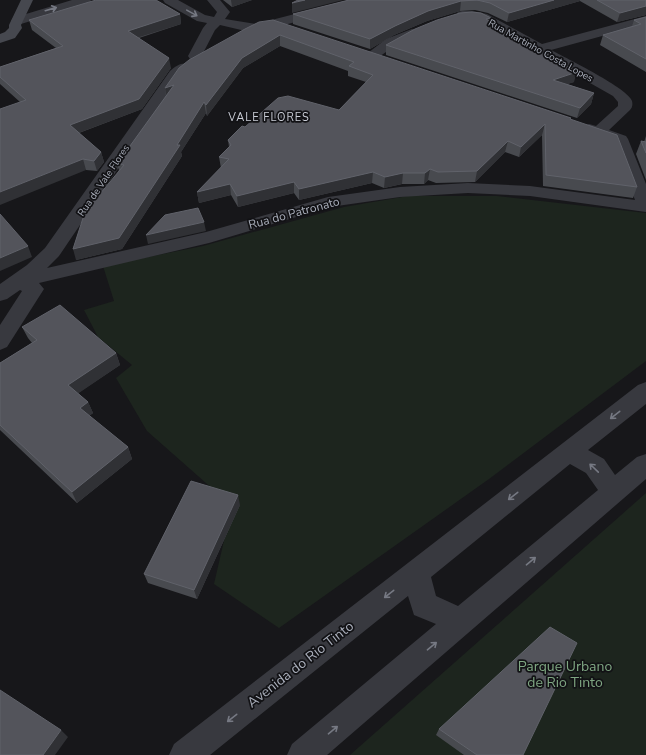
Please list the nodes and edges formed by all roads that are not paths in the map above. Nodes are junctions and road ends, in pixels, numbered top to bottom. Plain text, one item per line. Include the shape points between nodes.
1 (85, 0) edge
2 (169, 0) edge
3 (214, 0) edge
4 (363, 0) edge
5 (27, 1) edge
6 (452, 18) edge
7 (10, 20) junction
8 (218, 20) junction
9 (646, 20) edge
10 (275, 24) junction
11 (255, 28) junction
12 (423, 28) edge
13 (297, 32) edge
14 (238, 36) edge
15 (1, 39) edge
16 (216, 46) edge
17 (540, 49) junction
18 (357, 51) edge
19 (195, 56) junction
20 (371, 56) junction
21 (386, 61) edge
22 (577, 125) edge
23 (599, 132) junction
24 (646, 206) edge
25 (20, 281) junction
26 (0, 294) edge
27 (0, 342) edge
28 (646, 391) edge
29 (569, 452) junction
30 (646, 464) edge
31 (612, 492) junction
32 (416, 573) junction
33 (460, 621) junction
34 (185, 755) edge
35 (303, 755) edge

7 -> 1 street
2 -> 8 street via 201,18
3 - 8 street via 224,12
4 - 10 street
5 - 7 main road
6 - 17 street, Rua Martinho Costa Lopes via 472,15 483,17
7 - 15 main road via 16,28
8 - 11 street
8 - 19 street via 209,28
9 - 17 street
10 - 11 street
10 - 13 street
11 - 14 street
12 - 20 street via 391,42
16 - 19 street
17 - 23 street, Rua Martinho Costa Lopes via 618,93 625,101 625,107
18 - 20 street
19 - 25 street, Rua de Vale Flores via 175,74 52,252
20 - 21 street
22 - 23 street
23 - 24 street via 620,139
24 - 25 street, Rua do Patronato via 530,191 468,188 400,192 328,202 209,237
25 - 26 street, Rua de Vale Flores
25 - 27 street via 34,289
28 -> 29 street, Avenida do Rio Tinto
31 -> 29 street via 595,466
29 -> 32 street, Avenida do Rio Tinto
30 - 31 street
33 -> 31 street
32 - 33 street via 424,604
32 -> 34 street, Avenida do Rio Tinto
35 -> 33 street

